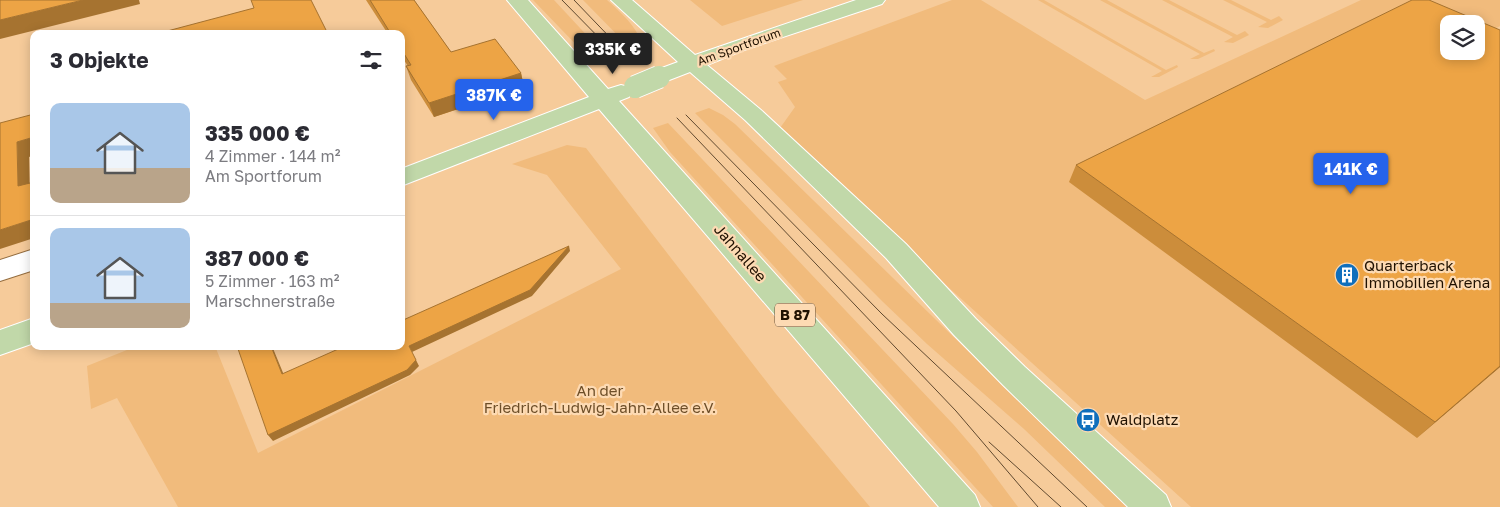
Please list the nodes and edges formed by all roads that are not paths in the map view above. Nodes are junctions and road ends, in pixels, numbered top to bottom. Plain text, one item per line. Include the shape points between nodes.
1 (518, 0) edge
2 (621, 0) edge
3 (875, 0) edge
4 (692, 64) junction
5 (605, 99) junction
6 (405, 176) edge
7 (30, 260) edge
8 (0, 271) edge
9 (30, 332) edge
10 (0, 343) edge
11 (962, 507) edge
12 (1153, 507) edge

1 - 5 main road, Jahnallee / B 87
2 - 4 main road
3 - 4 main road, Am Sportforum
4 - 5 main road, Am Sportforum, bridge
4 - 12 main road via 753,114 896,251 965,327
5 - 6 main road, Am Sportforum
5 - 11 main road, Jahnallee / B 87
7 - 8 street
9 - 10 main road

